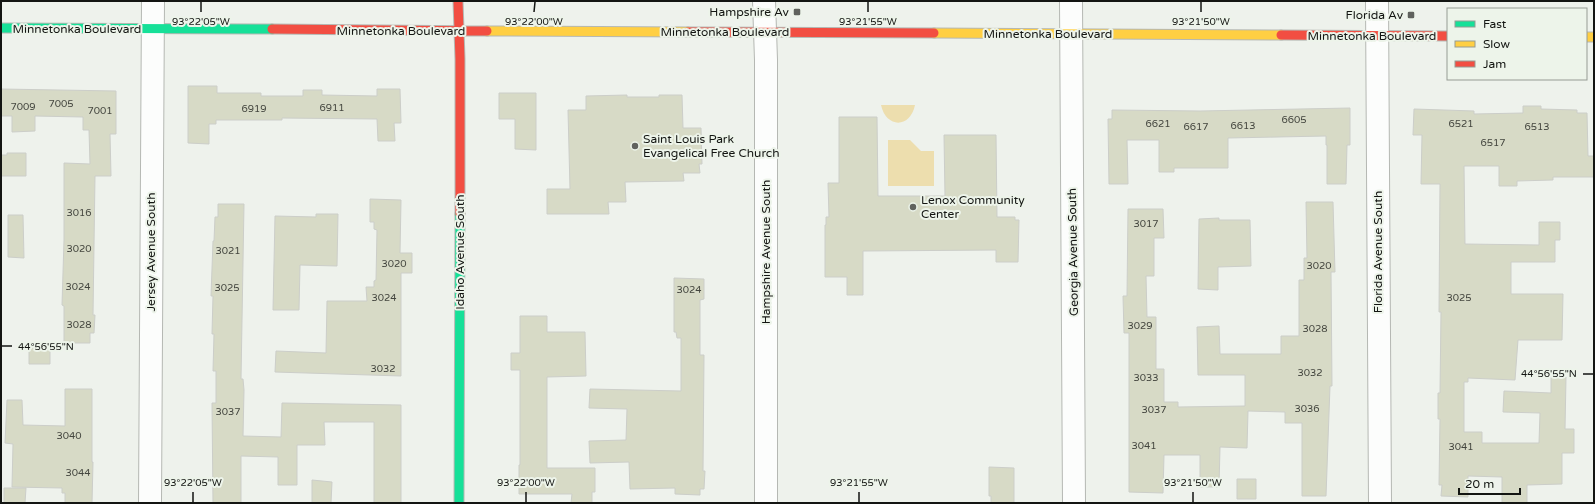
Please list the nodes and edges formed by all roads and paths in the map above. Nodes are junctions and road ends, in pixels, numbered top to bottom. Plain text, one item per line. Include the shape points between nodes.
1 (153, 1) edge
2 (458, 1) edge
3 (764, 1) edge
4 (1071, 1) edge
5 (1377, 1) edge
6 (1, 28) edge
7 (153, 29) junction
8 (459, 31) junction
9 (765, 32) junction
10 (1071, 34) junction
11 (1377, 36) junction
12 (1447, 36) edge
13 (150, 503) edge
14 (459, 503) edge
15 (766, 503) edge
16 (1074, 503) edge
17 (1380, 503) edge

1 - 7 street, Jersey Avenue South
2 - 8 main road, Idaho Avenue South
3 - 9 street, Hampshire Avenue South
4 - 10 street, Georgia Avenue South
5 - 11 street, Florida Avenue South
6 - 7 main road, Minnetonka Boulevard
7 - 8 main road, Minnetonka Boulevard
7 - 13 street, Jersey Avenue South
8 - 9 main road, Minnetonka Boulevard
8 - 14 main road, Idaho Avenue South
9 - 10 main road, Minnetonka Boulevard
9 - 15 street, Hampshire Avenue South
10 - 11 main road, Minnetonka Boulevard
10 - 16 street, Georgia Avenue South
11 - 12 main road, Minnetonka Boulevard
11 - 17 street, Florida Avenue South

